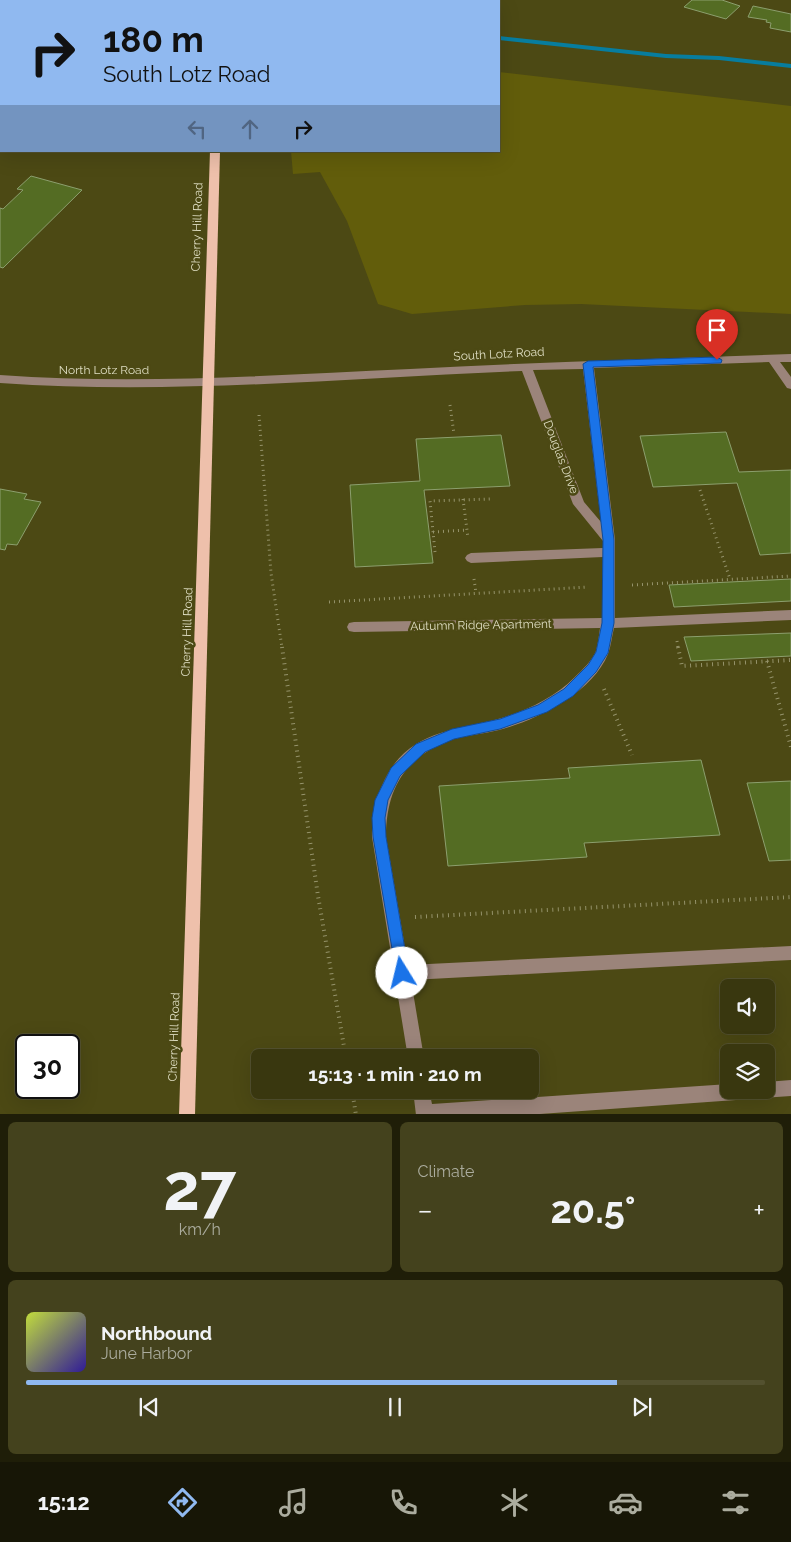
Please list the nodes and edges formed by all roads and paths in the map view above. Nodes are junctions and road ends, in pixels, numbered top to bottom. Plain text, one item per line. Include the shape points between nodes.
1 (215, 152) edge
2 (772, 358) junction
3 (791, 358) edge
4 (588, 364) junction
5 (526, 366) junction
6 (0, 379) edge
7 (208, 382) junction
8 (791, 385) edge
9 (450, 405) dead end
10 (259, 414) dead end
11 (454, 434) dead end
12 (700, 490) dead end
13 (490, 499) dead end
14 (467, 530) dead end
15 (433, 532) junction
16 (609, 546) junction
17 (435, 552) dead end
18 (471, 558) dead end
19 (791, 576) edge
20 (730, 579) junction
21 (632, 585) dead end
22 (588, 587) dead end
23 (329, 602) dead end
24 (791, 615) edge
25 (608, 623) junction
26 (354, 627) dead end
27 (676, 639) dead end
28 (791, 660) edge
29 (767, 662) junction
30 (603, 686) dead end
31 (791, 747) edge
32 (632, 755) dead end
33 (791, 897) edge
34 (415, 917) dead end
35 (791, 953) edge
36 (402, 973) junction
37 (344, 1049) edge
38 (415, 1049) edge
39 (791, 1088) edge
40 (775, 1089) edge
41 (720, 1093) edge
42 (354, 1099) edge
43 (422, 1099) edge
44 (187, 1114) edge
45 (356, 1114) edge
46 (425, 1114) edge

1 - 7 main road, Cherry Hill Road
2 - 3 street, South Lotz Road
2 - 4 street, South Lotz Road
2 - 8 street
4 - 5 street, South Lotz Road
4 - 16 street
5 - 7 street, South Lotz Road
5 - 16 street, Douglas Drive via 579,504
6 - 7 street, North Lotz Road via 88,385
7 - 44 main road, Cherry Hill Road
9 - 11 path
10 - 37 path via 271,573 318,896
12 - 20 path
13 - 15 path via 430,500
14 - 15 path
15 - 17 path
16 - 18 street
16 - 25 street
19 - 20 path
20 - 21 path
22 - 23 path
24 - 25 street, Autumn Ridge Apartment
25 - 26 street, Autumn Ridge Apartment
25 - 36 street via 602,653 569,692 543,708 500,724 452,734 420,748 396,772 382,800 379,827
27 - 29 path via 682,666
28 - 29 path
29 - 31 path
30 - 32 path
33 - 34 path
35 - 36 street
36 - 38 street
39 - 40 street
41 - 46 street
42 - 45 path
43 - 46 street

